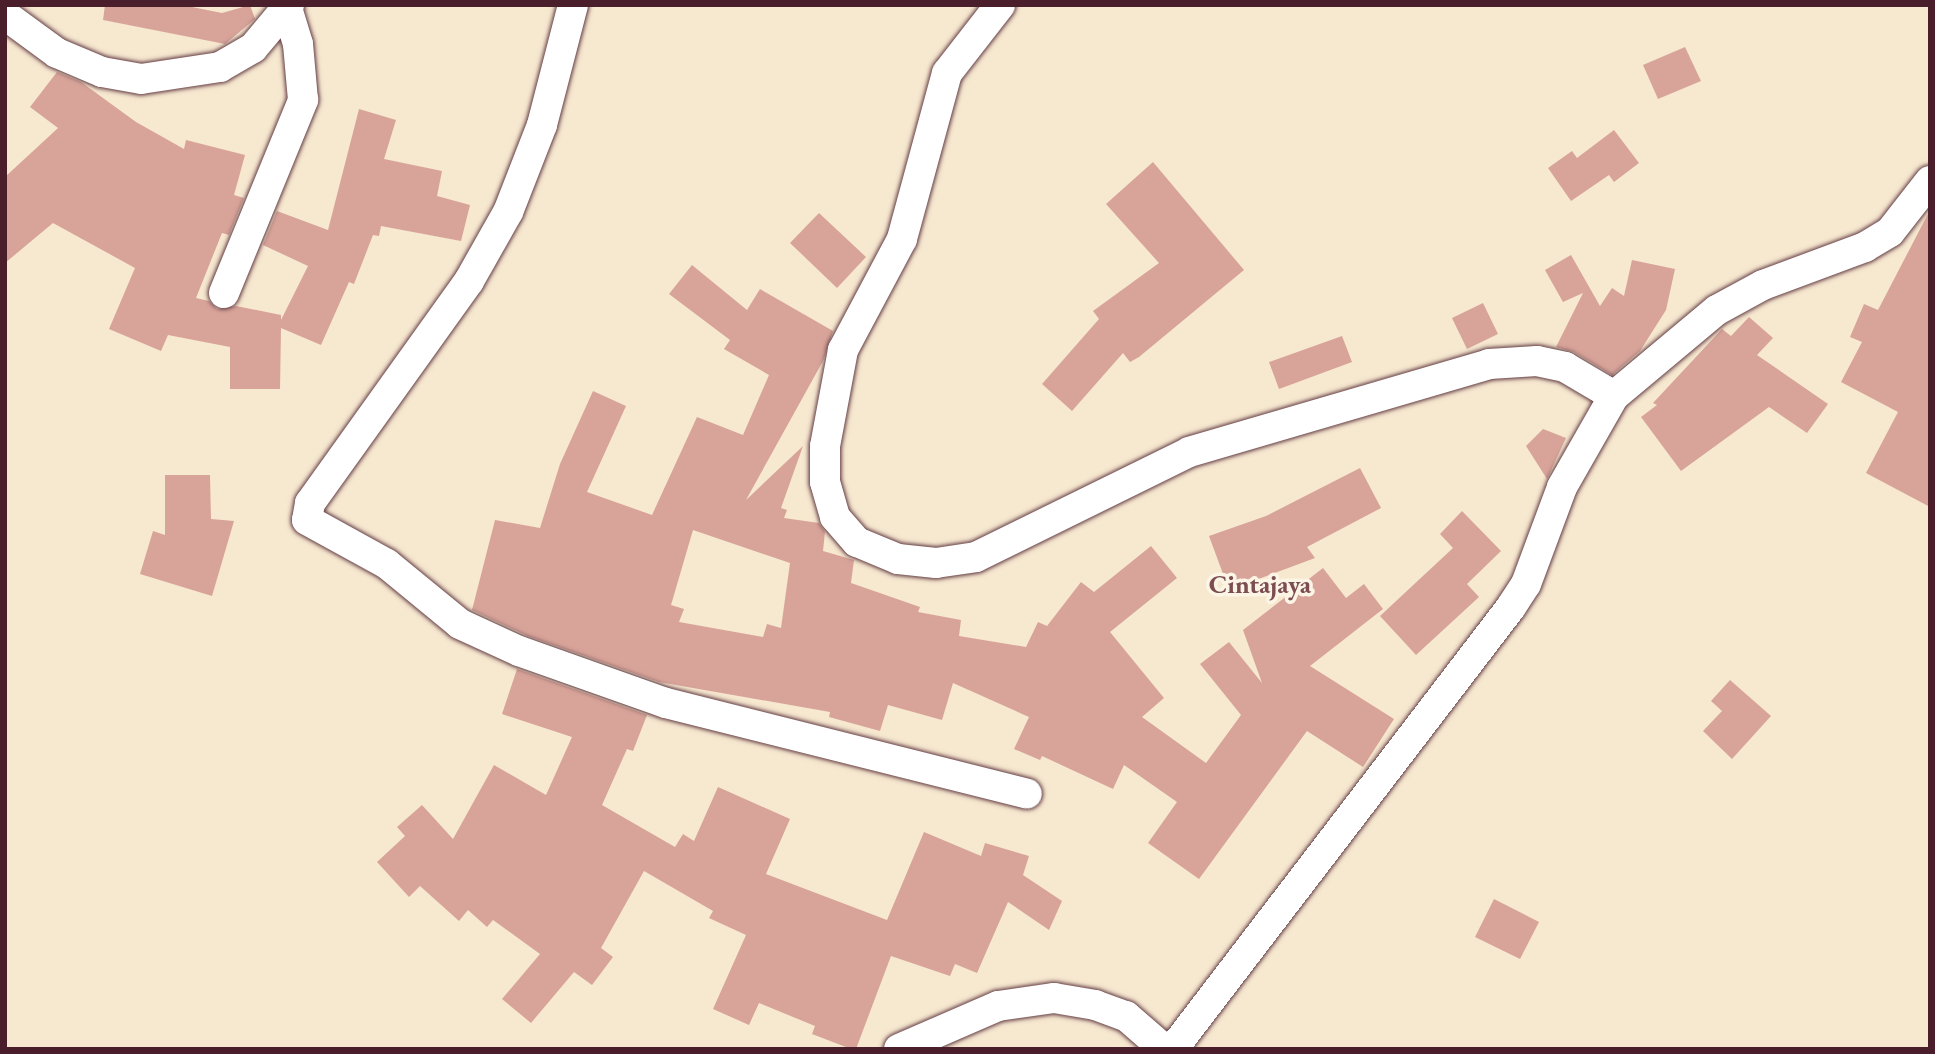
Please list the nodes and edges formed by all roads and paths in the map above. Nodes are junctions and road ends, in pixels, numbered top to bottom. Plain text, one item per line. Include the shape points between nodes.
1 (573, 5) edge
2 (1000, 5) edge
3 (288, 6) edge
4 (5, 15) edge
5 (1930, 181) edge
6 (224, 293) dead end
7 (1607, 407) junction
8 (1027, 794) dead end
9 (899, 1049) edge
10 (1164, 1049) edge
11 (1173, 1049) edge

1 - 8 street via 542,125 508,212 469,281 310,503 307,520 387,565 460,624 519,651 666,702
2 - 7 street via 947,73 902,239 843,350 825,446 825,482 835,517 858,542 898,559 936,563 976,557 1189,452 1489,364 1537,361 1565,368
3 - 4 street via 253,48 220,67 141,79 102,72 57,53
3 - 6 street via 298,44 303,100
5 - 7 street via 1890,232 1865,247 1763,285 1717,310
7 - 11 street via 1562,486 1526,584 1511,607
9 - 10 street via 998,1006 1054,998 1126,1016

